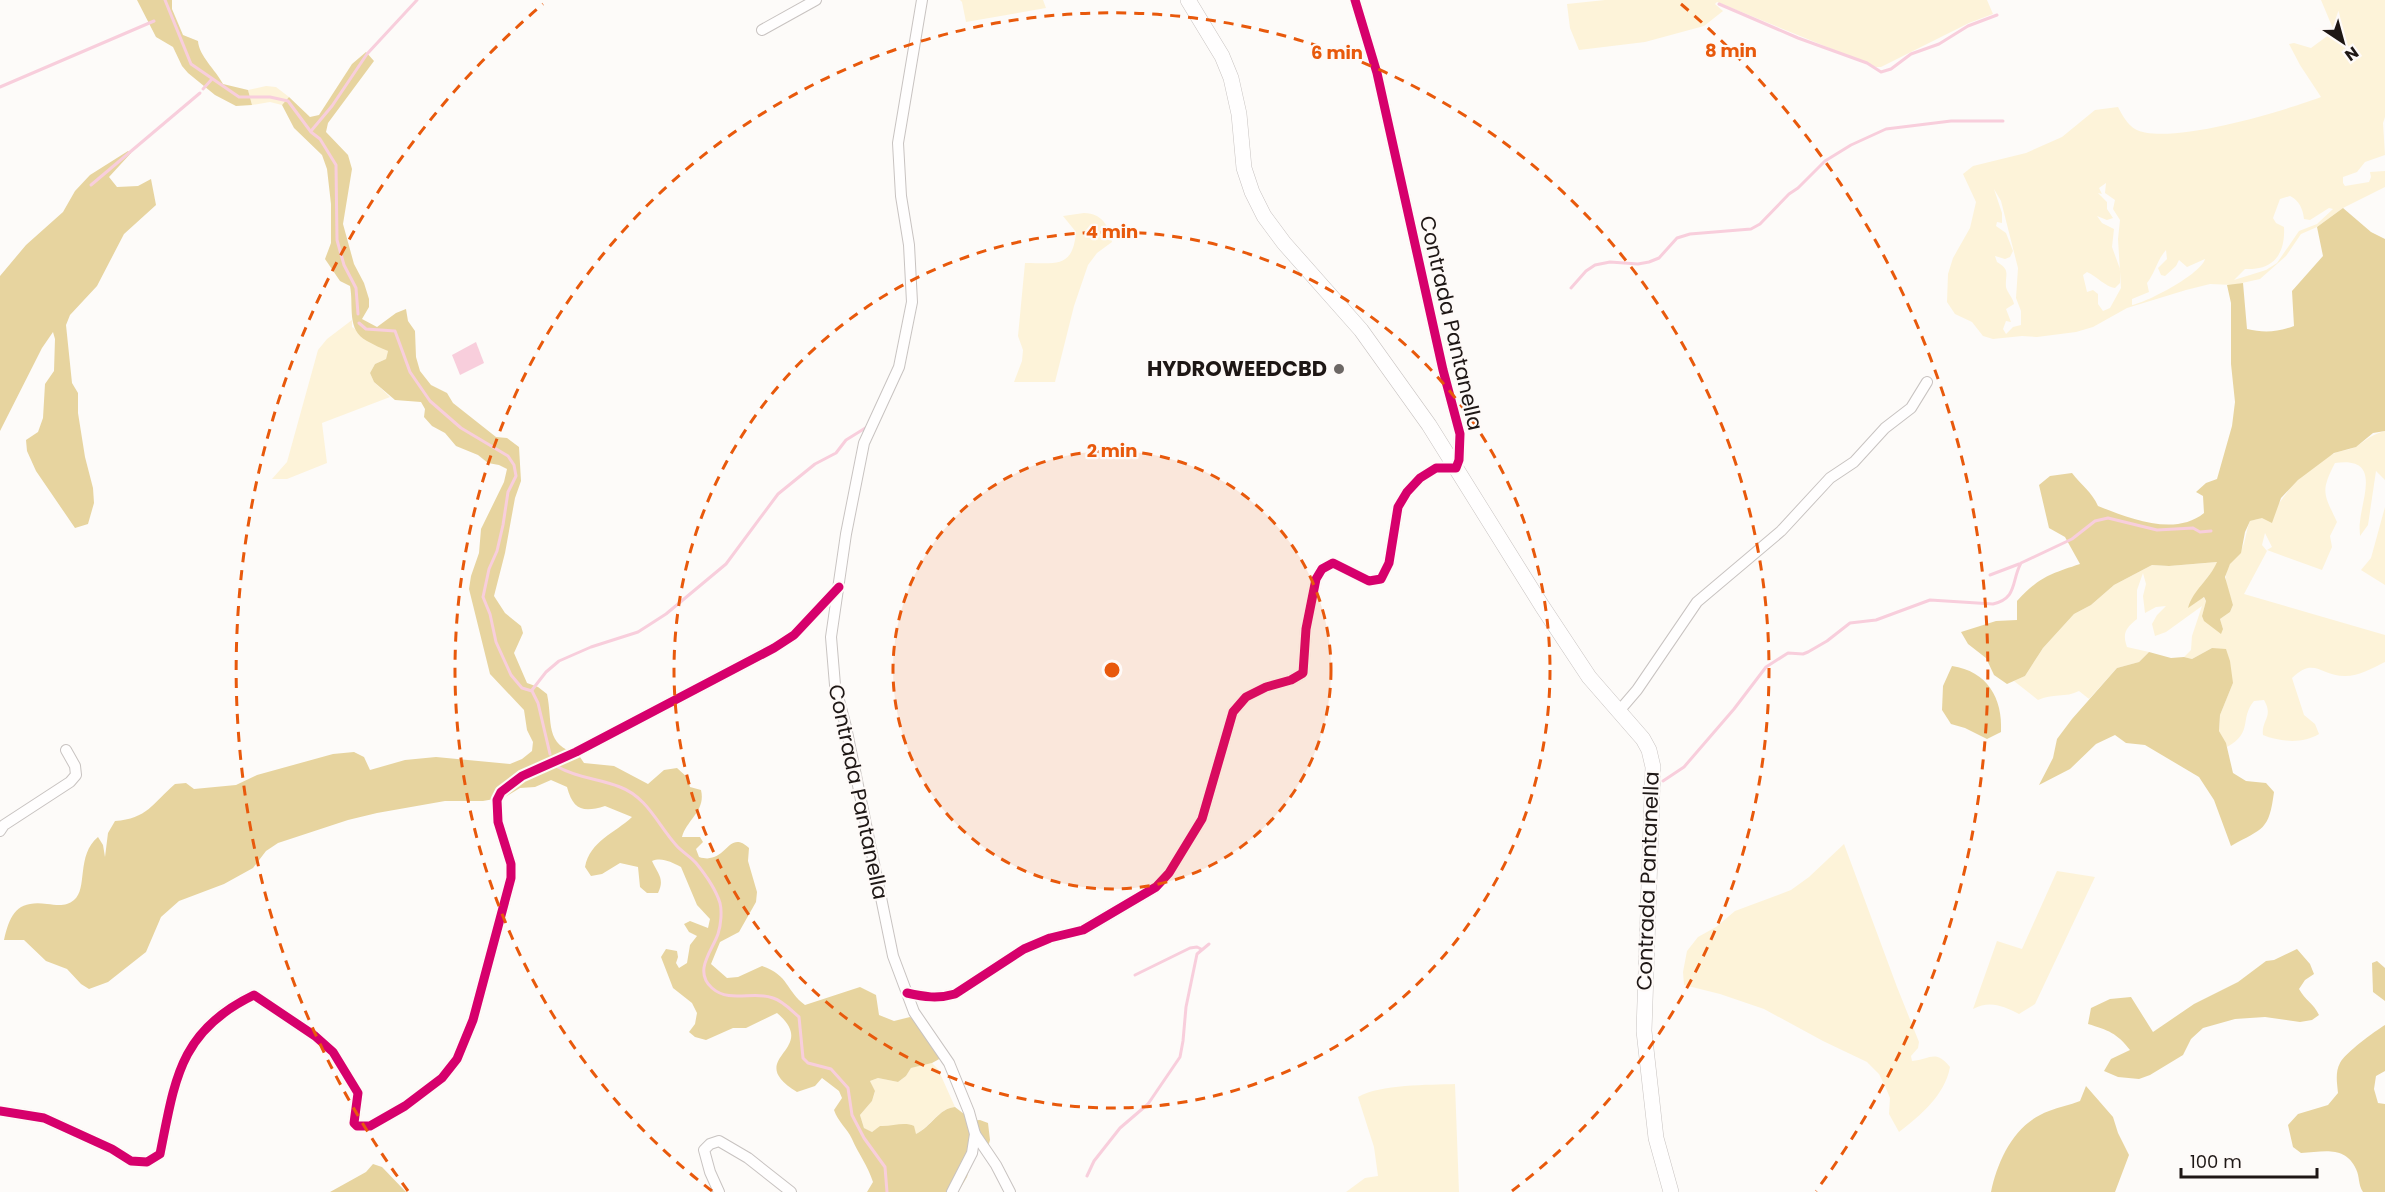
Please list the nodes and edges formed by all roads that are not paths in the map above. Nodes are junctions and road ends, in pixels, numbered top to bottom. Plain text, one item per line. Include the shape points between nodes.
1 (816, 0) edge
2 (922, 0) edge
3 (1188, 0) edge
4 (1355, 0) edge
5 (762, 30) dead end
6 (1927, 382) dead end
7 (1456, 468) junction
8 (839, 587) junction
9 (1619, 711) junction
10 (66, 750) dead end
11 (0, 831) edge
12 (907, 993) junction
13 (0, 1111) edge
14 (975, 1134) junction
15 (719, 1192) edge
16 (791, 1192) edge
17 (952, 1192) edge
18 (1010, 1192) edge
19 (1671, 1192) edge

1 - 5 street
2 - 8 street, Contrada Pantanella via 898,143 912,302 899,367 864,443
3 - 7 street, Contrada Pantanella via 1231,78 1244,168 1264,216 1361,330
4 - 7 street, Contrada Pantanella via 1377,73 1460,434
6 - 9 street via 1911,408 1854,462 1830,478 1781,531 1697,602
7 - 9 street, Contrada Pantanella via 1583,668
7 - 12 street via 1436,468 1407,492 1398,507 1389,563 1380,579 1369,581 1334,563 1322,568 1316,579 1306,629 1303,673 1246,697 1233,712 1202,819 1156,887 1083,930 1024,949 955,993 943,997
8 - 12 street, Contrada Pantanella via 831,637 835,685 893,956
8 - 13 street via 794,635 774,648 576,752 522,776 501,792 497,800 498,822 511,864 511,878 473,1020 457,1059 442,1078 405,1106 370,1126 357,1126 354,1123 358,1093 333,1052 254,995 205,1028 187,1052 160,1154 147,1162 131,1161 44,1118
9 - 19 street, Contrada Pantanella via 1643,739 1653,767 1644,1031 1656,1138
10 - 11 street via 76,775
12 - 14 street, Contrada Pantanella via 914,1012 949,1063
14 - 17 street via 972,1153
14 - 18 street, Contrada Pantanella
15 - 16 street via 704,1150 719,1141

